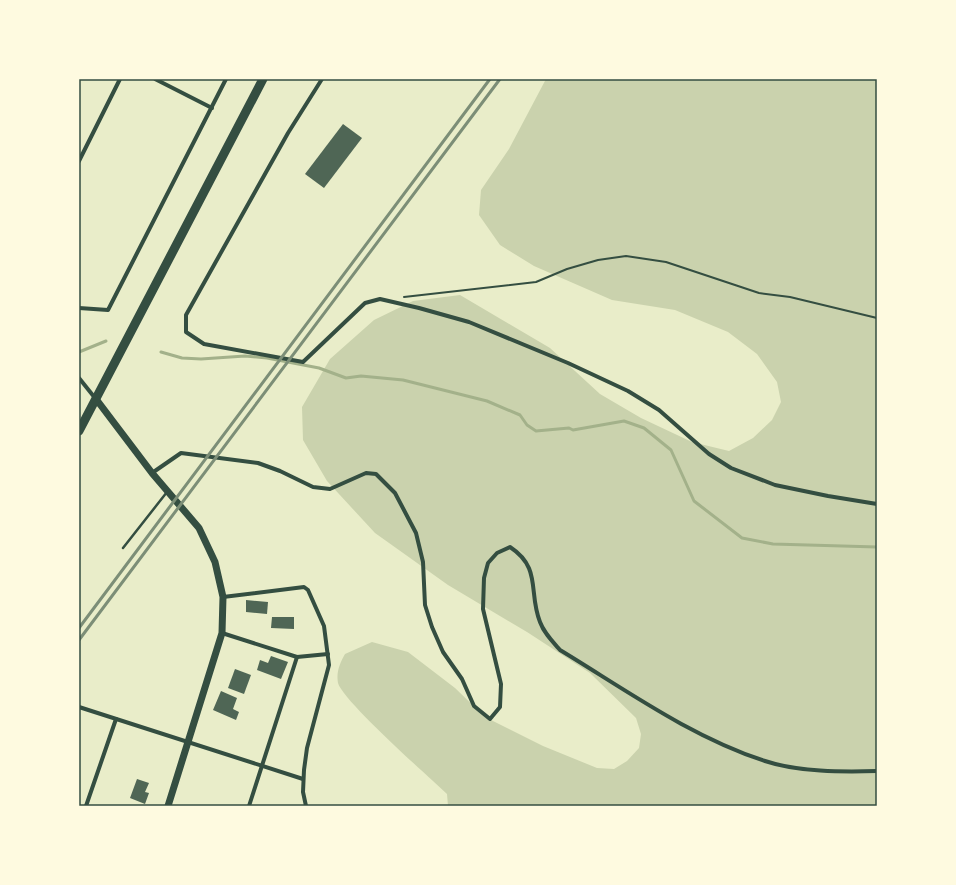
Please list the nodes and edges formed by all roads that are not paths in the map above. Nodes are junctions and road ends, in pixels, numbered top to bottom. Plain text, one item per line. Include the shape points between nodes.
1 (120, 79) edge
2 (154, 79) edge
3 (226, 79) edge
4 (263, 79) edge
5 (322, 79) edge
6 (212, 108) junction
7 (79, 161) edge
8 (79, 308) edge
9 (79, 378) edge
10 (96, 398) junction
11 (79, 431) edge
12 (152, 473) junction
13 (168, 492) junction
14 (877, 504) edge
15 (123, 548) dead end
16 (223, 597) junction
17 (222, 633) junction
18 (328, 654) junction
19 (297, 657) junction
20 (79, 708) edge
21 (116, 719) junction
22 (188, 742) junction
23 (262, 765) junction
24 (877, 771) edge
25 (303, 779) junction
26 (86, 806) edge
27 (168, 806) edge
28 (249, 806) edge
29 (306, 806) edge

1 - 7 street
2 - 6 street
3 - 6 street
4 - 10 highway
5 - 14 street via 288,132 186,315 186,332 192,338 204,344 303,362 365,303 380,300 419,308 469,322 628,391 659,410 709,454 731,468 775,485
6 - 8 street via 108,310
9 - 10 street
10 - 11 highway
10 - 12 street
12 - 13 street
12 - 24 street via 181,453 258,463 313,487 330,488 366,474 376,474 395,492 416,533 423,562 425,605 443,652 462,679 474,706 490,719 500,707 501,684 483,609 484,578 488,563 497,553 510,547 519,552 530,569 539,621 547,636 560,650 698,734 766,761 809,769
13 - 15 lane
13 - 16 street via 199,528 208,544
16 - 17 street
16 - 18 street via 304,587 308,590 324,626
17 - 19 street
17 - 22 street
18 - 19 street
18 - 25 street via 329,665 307,748
19 - 23 street
20 - 21 street
21 - 22 street
21 - 26 street
22 - 23 street
22 - 27 street
23 - 25 street
23 - 28 street
25 - 29 street

